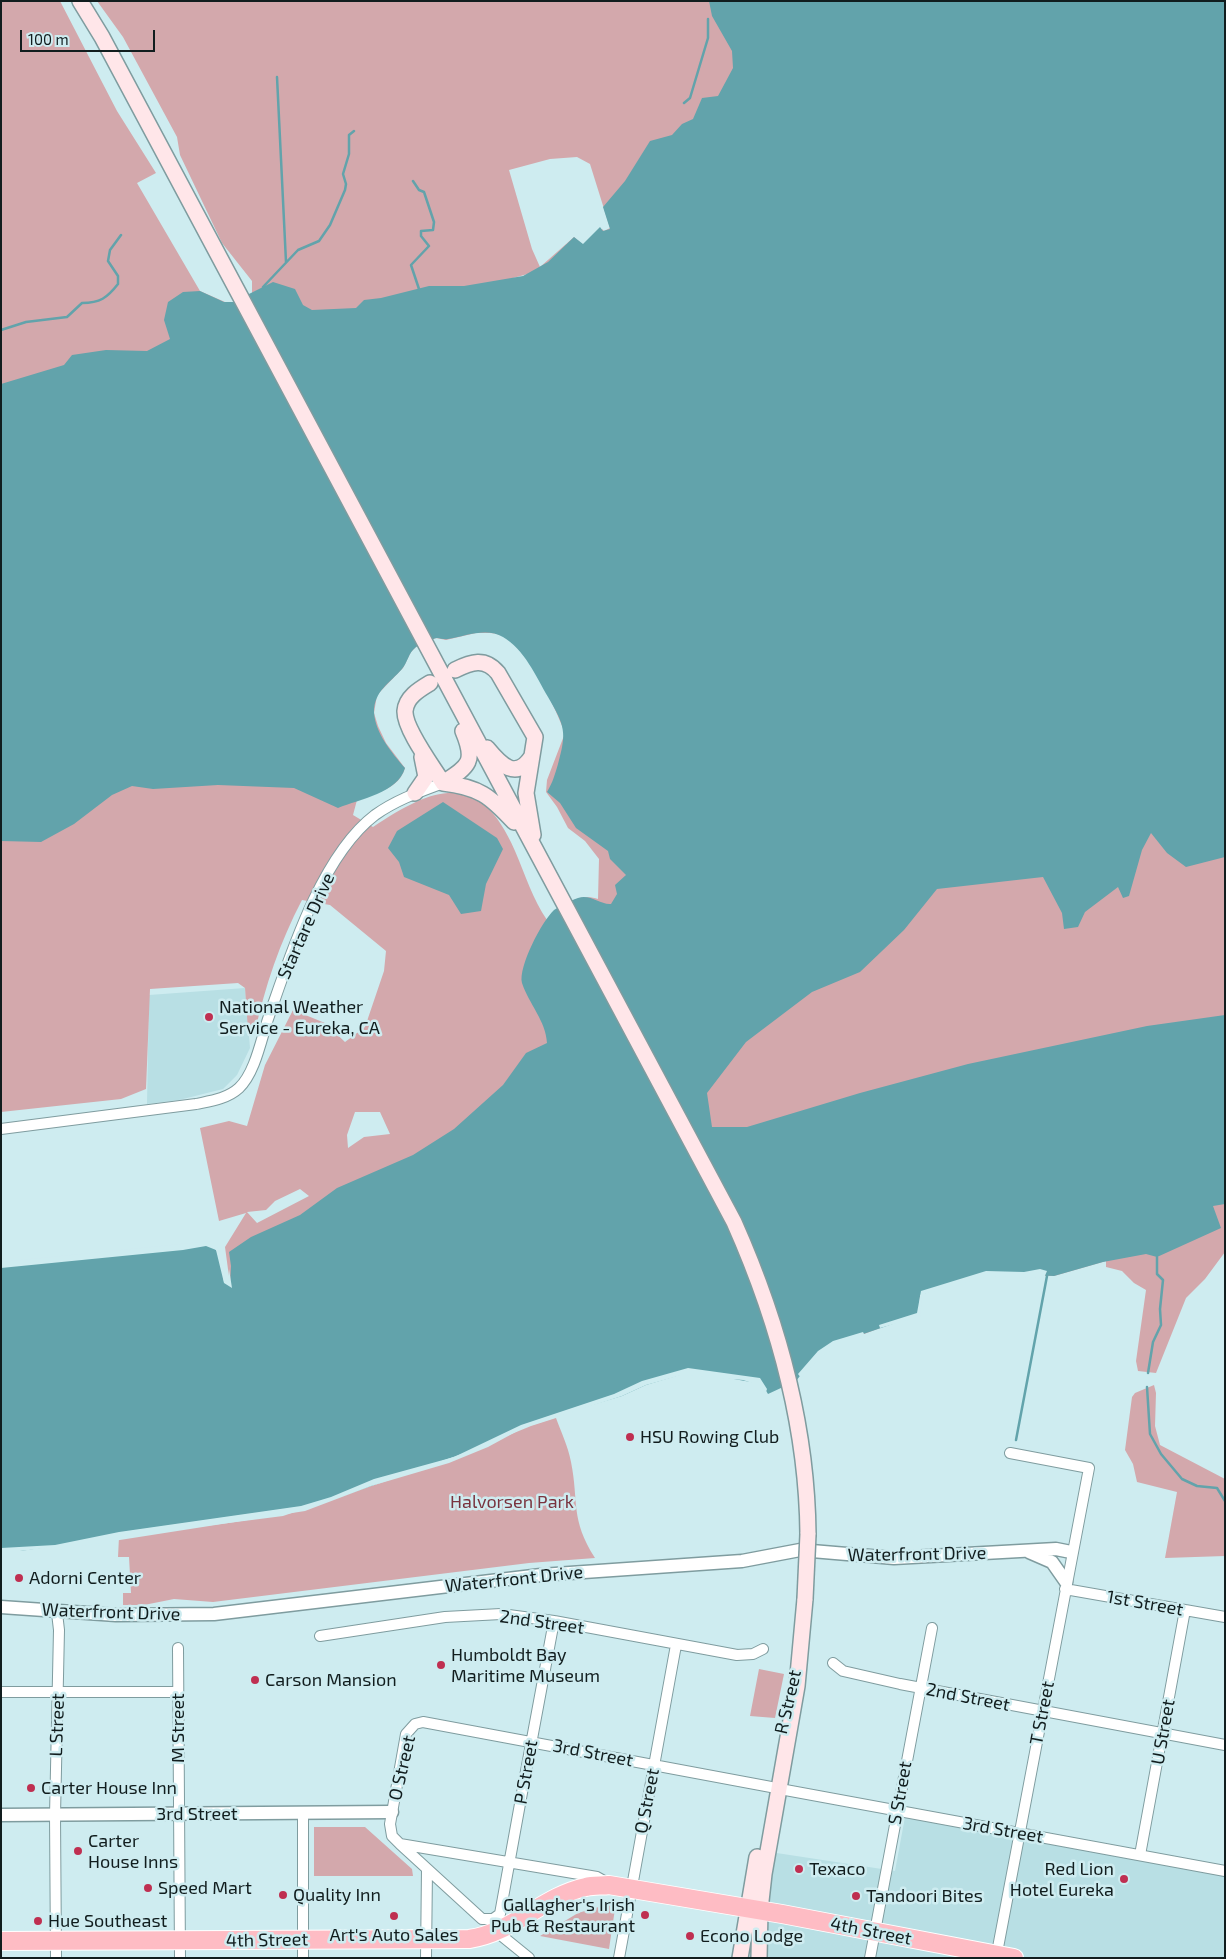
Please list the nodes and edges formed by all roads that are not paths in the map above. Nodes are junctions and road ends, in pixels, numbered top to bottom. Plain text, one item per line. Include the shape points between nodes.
1 (80, 1) edge
2 (450, 677) junction
3 (430, 683) dead end
4 (470, 727) junction
5 (418, 743) junction
6 (532, 756) junction
7 (444, 783) junction
8 (415, 793) junction
9 (537, 854) junction
10 (1, 1129) edge
11 (1010, 1453) dead end
12 (1027, 1551) junction
13 (1071, 1552) junction
14 (1066, 1585) junction
15 (1, 1607) edge
16 (1185, 1610) junction
17 (57, 1613) junction
18 (1225, 1617) edge
19 (554, 1622) junction
20 (932, 1628) dead end
21 (320, 1636) dead end
22 (676, 1645) junction
23 (178, 1648) dead end
24 (763, 1648) dead end
25 (833, 1663) dead end
26 (921, 1688) junction
27 (1, 1692) edge
28 (58, 1692) junction
29 (178, 1692) junction
30 (1042, 1711) junction
31 (415, 1724) joint
32 (1163, 1733) junction
33 (532, 1741) junction
34 (1225, 1744) edge
35 (654, 1764) junction
36 (776, 1788) junction
37 (897, 1810) junction
38 (392, 1812) junction
39 (302, 1813) junction
40 (179, 1814) junction
41 (1, 1815) edge
42 (55, 1815) junction
43 (1019, 1832) junction
44 (400, 1844) junction
45 (1140, 1855) junction
46 (509, 1864) junction
47 (427, 1869) junction
48 (1225, 1870) edge
49 (610, 1885) junction
50 (632, 1887) junction
51 (754, 1909) junction
52 (495, 1926) junction
53 (875, 1932) junction
54 (426, 1939) junction
55 (303, 1940) junction
56 (1, 1941) edge
57 (55, 1950) edge
58 (180, 1950) edge
59 (996, 1956) edge
60 (303, 1958) edge
61 (426, 1958) edge
62 (529, 1958) edge
63 (619, 1958) edge
64 (740, 1958) edge
65 (759, 1958) edge
66 (870, 1958) edge
67 (1014, 1958) edge

1 - 2 main road via 435,665
2 - 4 main road
2 - 6 main road via 473,662 488,664 494,669 533,732
2 - 7 main road via 470,759 466,768
3 - 5 main road via 410,698 406,709 406,718
4 - 6 main road via 494,757 508,767 521,768
4 - 9 main road
5 - 7 main road
5 - 8 main road via 426,773 424,782
6 - 9 main road via 526,802
7 - 8 street, Startare Drive
7 - 9 main road via 472,787 495,802
8 - 10 street, Startare Drive via 373,817 337,860 299,935 252,1064 239,1088 216,1100 196,1104
9 - 36 main road, R Street, bridge via 734,1222 764,1295 789,1378 798,1423 807,1505 805,1599 798,1657 782,1725
11 - 13 street, T Street via 1089,1468
12 - 13 street, Waterfront Drive via 1056,1549
12 - 14 street, Waterfront Drive via 1052,1562
12 - 17 street, Waterfront Drive via 884,1558 800,1550 742,1560 541,1575 214,1614
13 - 14 street, T Street
14 - 16 street, 1st Street
14 - 30 street, T Street
15 - 17 street, Waterfront Drive
16 - 18 street, 1st Street
16 - 32 street, U Street
17 - 28 street, L Street
19 - 21 street, 2nd Street via 516,1615 481,1614
19 - 22 street, 2nd Street
19 - 33 street, P Street
20 - 26 street, S Street
22 - 24 street, 2nd Street via 737,1655 753,1654
22 - 35 street, Q Street
23 - 29 street, M Street
25 - 26 street, 2nd Street via 843,1671
26 - 30 street, 2nd Street
26 - 37 street, S Street
27 - 28 street
28 - 29 street
28 - 42 street, L Street
29 - 40 street, M Street
30 - 32 street, 2nd Street
30 - 43 street, T Street
31 - 33 street, 3rd Street via 423,1722
31 - 38 street, O Street via 406,1734
32 - 34 street, 2nd Street
32 - 45 street, U Street
33 - 35 street, 3rd Street
33 - 46 street, P Street
35 - 36 street, 3rd Street
35 - 50 street, Q Street
36 - 37 street, 3rd Street
36 - 51 main road, R Street
37 - 43 street, 3rd Street
37 - 53 street, S Street
38 - 39 street, 3rd Street
38 - 44 street via 390,1829
39 - 40 street, 3rd Street
39 - 55 street
40 - 42 street, 3rd Street
40 - 58 street, M Street
41 - 42 street, 3rd Street
42 - 57 street, L Street
43 - 45 street, 3rd Street
43 - 59 street, T Street
44 - 46 street, 4th Street
44 - 47 street
45 - 48 street, 3rd Street
46 - 49 street, 4th Street via 597,1877
46 - 52 street, P Street
47 - 52 street via 482,1919
47 - 54 street
49 - 50 highway, 4th Street
49 - 52 highway, 4th Street via 587,1886 566,1893
50 - 51 highway, 4th Street
50 - 63 street, Q Street
51 - 53 highway, 4th Street
51 - 64 main road, R Street
51 - 65 main road, R Street
52 - 54 highway, 4th Street via 469,1939
52 - 62 street
53 - 59 highway, 4th Street
53 - 66 street, S Street
54 - 55 highway, 4th Street
54 - 61 street
55 - 58 highway, 4th Street
55 - 60 street
56 - 57 highway, 4th Street
57 - 58 highway, 4th Street
59 - 67 highway, 4th Street

